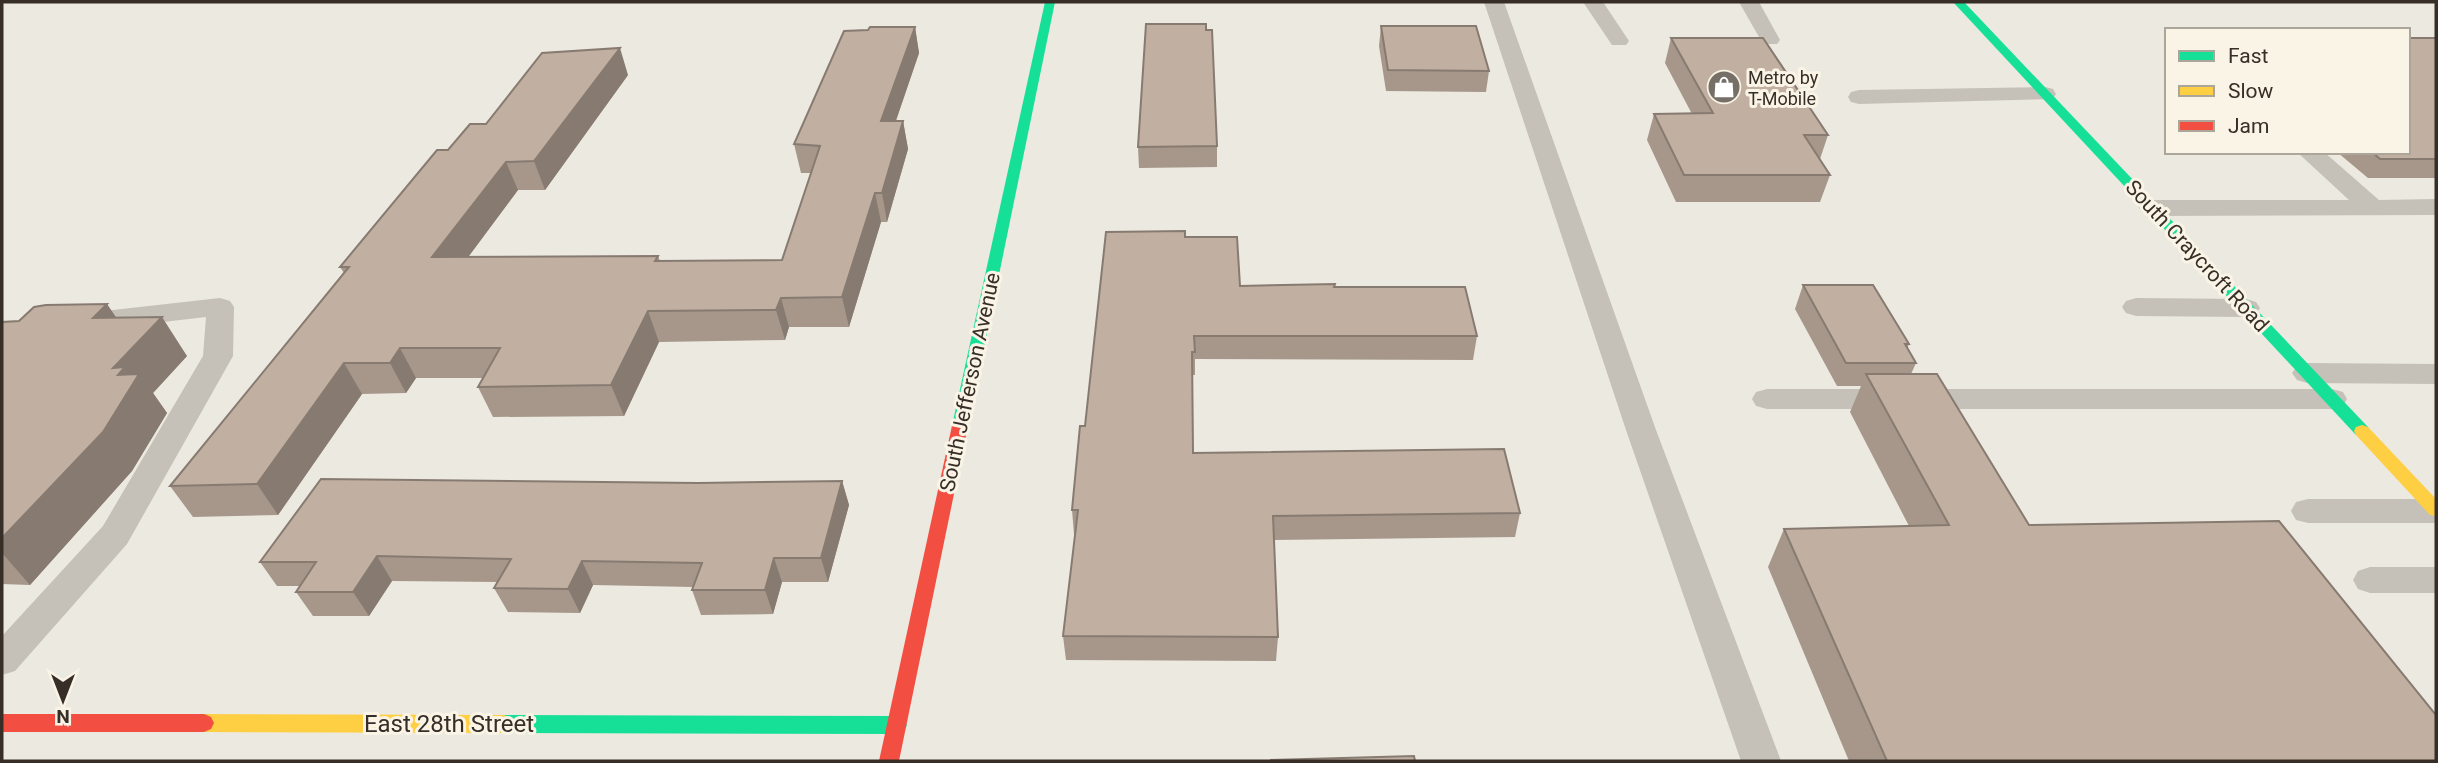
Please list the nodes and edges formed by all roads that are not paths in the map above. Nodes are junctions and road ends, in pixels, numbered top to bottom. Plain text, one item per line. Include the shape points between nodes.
1 (1050, 2) edge
2 (1494, 2) edge
3 (1593, 2) edge
4 (1749, 2) edge
5 (1958, 2) edge
6 (1770, 40) dead end
7 (1619, 41) dead end
8 (2045, 94) junction
9 (1859, 97) dead end
10 (2311, 154) edge
11 (2372, 207) junction
12 (2436, 207) edge
13 (2152, 208) junction
14 (2136, 307) dead end
15 (2246, 308) junction
16 (65, 323) edge
17 (2307, 373) junction
18 (2436, 374) edge
19 (1767, 399) dead end
20 (2332, 399) junction
21 (2436, 510) edge
22 (2308, 512) dead end
23 (2370, 580) dead end
24 (2436, 580) edge
25 (2, 660) edge
26 (2, 723) edge
27 (897, 725) junction
28 (890, 761) edge
29 (1761, 761) edge

1 - 27 street, South Jefferson Avenue
2 - 29 lane
3 - 7 lane
4 - 6 lane
5 - 8 street, South Craycroft Road
8 - 9 lane
8 - 13 street, South Craycroft Road
10 - 11 lane
11 - 12 lane
11 - 13 lane
13 - 15 street, South Craycroft Road
14 - 15 lane
15 - 17 street, South Craycroft Road
16 - 25 lane via 220,307 218,356 116,535
17 - 18 lane
17 - 20 street, South Craycroft Road
19 - 20 lane
20 - 21 street, South Craycroft Road
21 - 22 lane
23 - 24 lane
26 - 27 street, East 28th Street
27 - 28 street, South Jefferson Avenue

